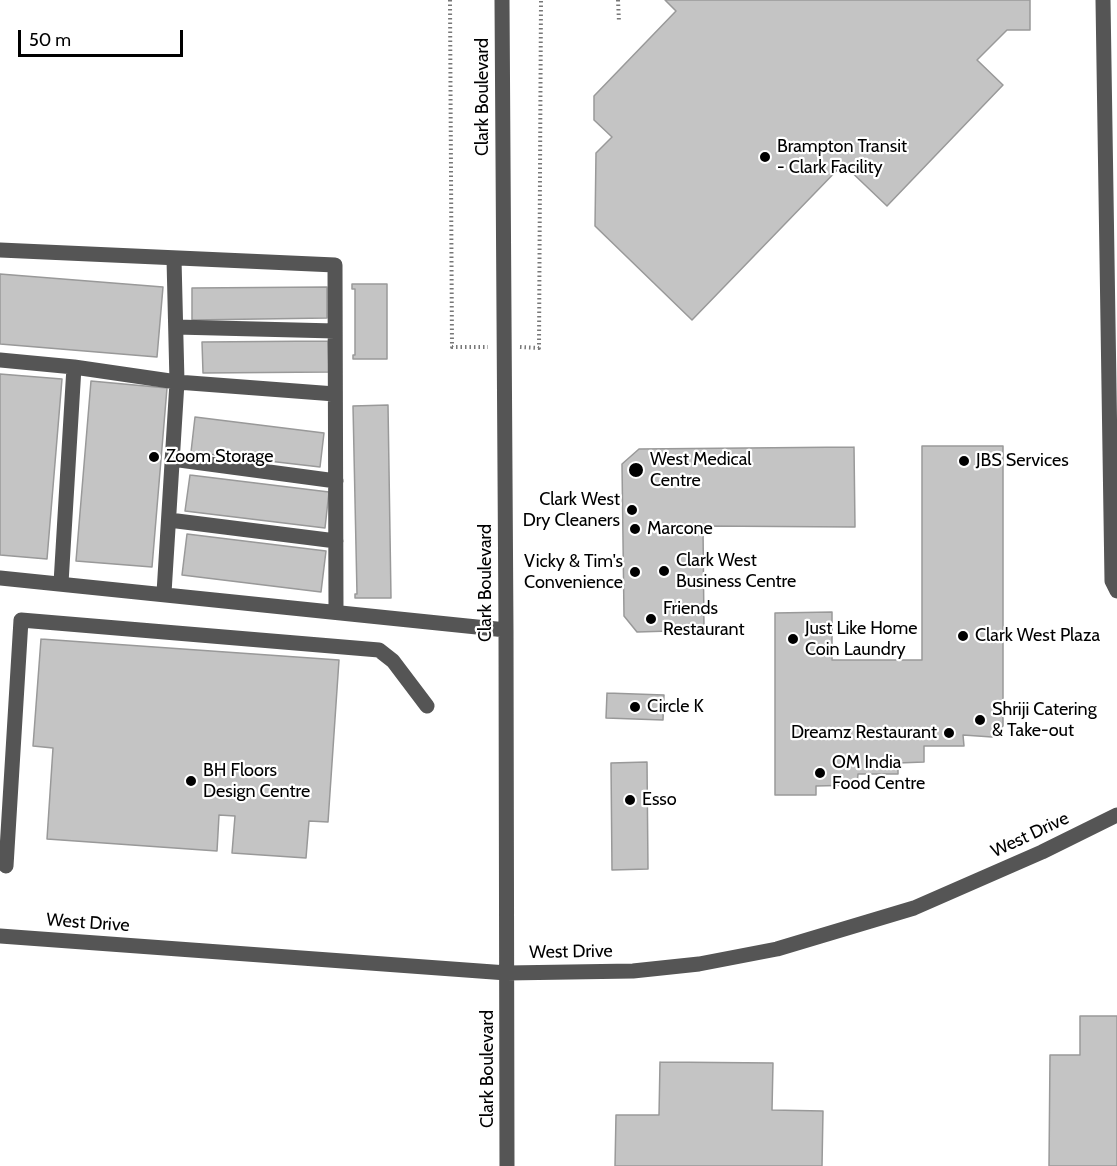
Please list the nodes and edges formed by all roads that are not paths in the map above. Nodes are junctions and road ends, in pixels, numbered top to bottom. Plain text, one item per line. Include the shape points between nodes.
1 (502, 0) edge
2 (1103, 0) edge
3 (0, 250) edge
4 (174, 259) junction
5 (176, 327) junction
6 (335, 331) junction
7 (0, 360) edge
8 (74, 368) junction
9 (177, 382) junction
10 (335, 394) junction
11 (172, 459) junction
12 (336, 481) junction
13 (169, 520) junction
14 (336, 541) junction
15 (0, 578) edge
16 (61, 584) junction
17 (1117, 591) edge
18 (164, 593) junction
19 (336, 611) junction
20 (506, 630) junction
21 (427, 706) dead end
22 (1117, 815) edge
23 (6, 866) dead end
24 (0, 936) edge
25 (507, 973) junction
26 (507, 1166) edge

1 - 20 street, Clark Boulevard
2 - 17 street via 1112,581
3 - 4 street
4 - 5 street
4 - 6 street via 335,265
5 - 6 street
5 - 9 street
6 - 10 street
7 - 8 street
8 - 9 street
8 - 16 street
9 - 10 street
9 - 11 street
10 - 12 street
11 - 12 street
11 - 13 street
12 - 14 street
13 - 14 street
13 - 18 street
14 - 19 street
15 - 16 street
16 - 18 street
18 - 19 street
19 - 20 street
20 - 25 street, Clark Boulevard
21 - 23 street via 393,661 379,650 21,620
22 - 25 street, West Drive via 914,908 777,949 699,964 633,971
24 - 25 street, West Drive
25 - 26 street, Clark Boulevard

